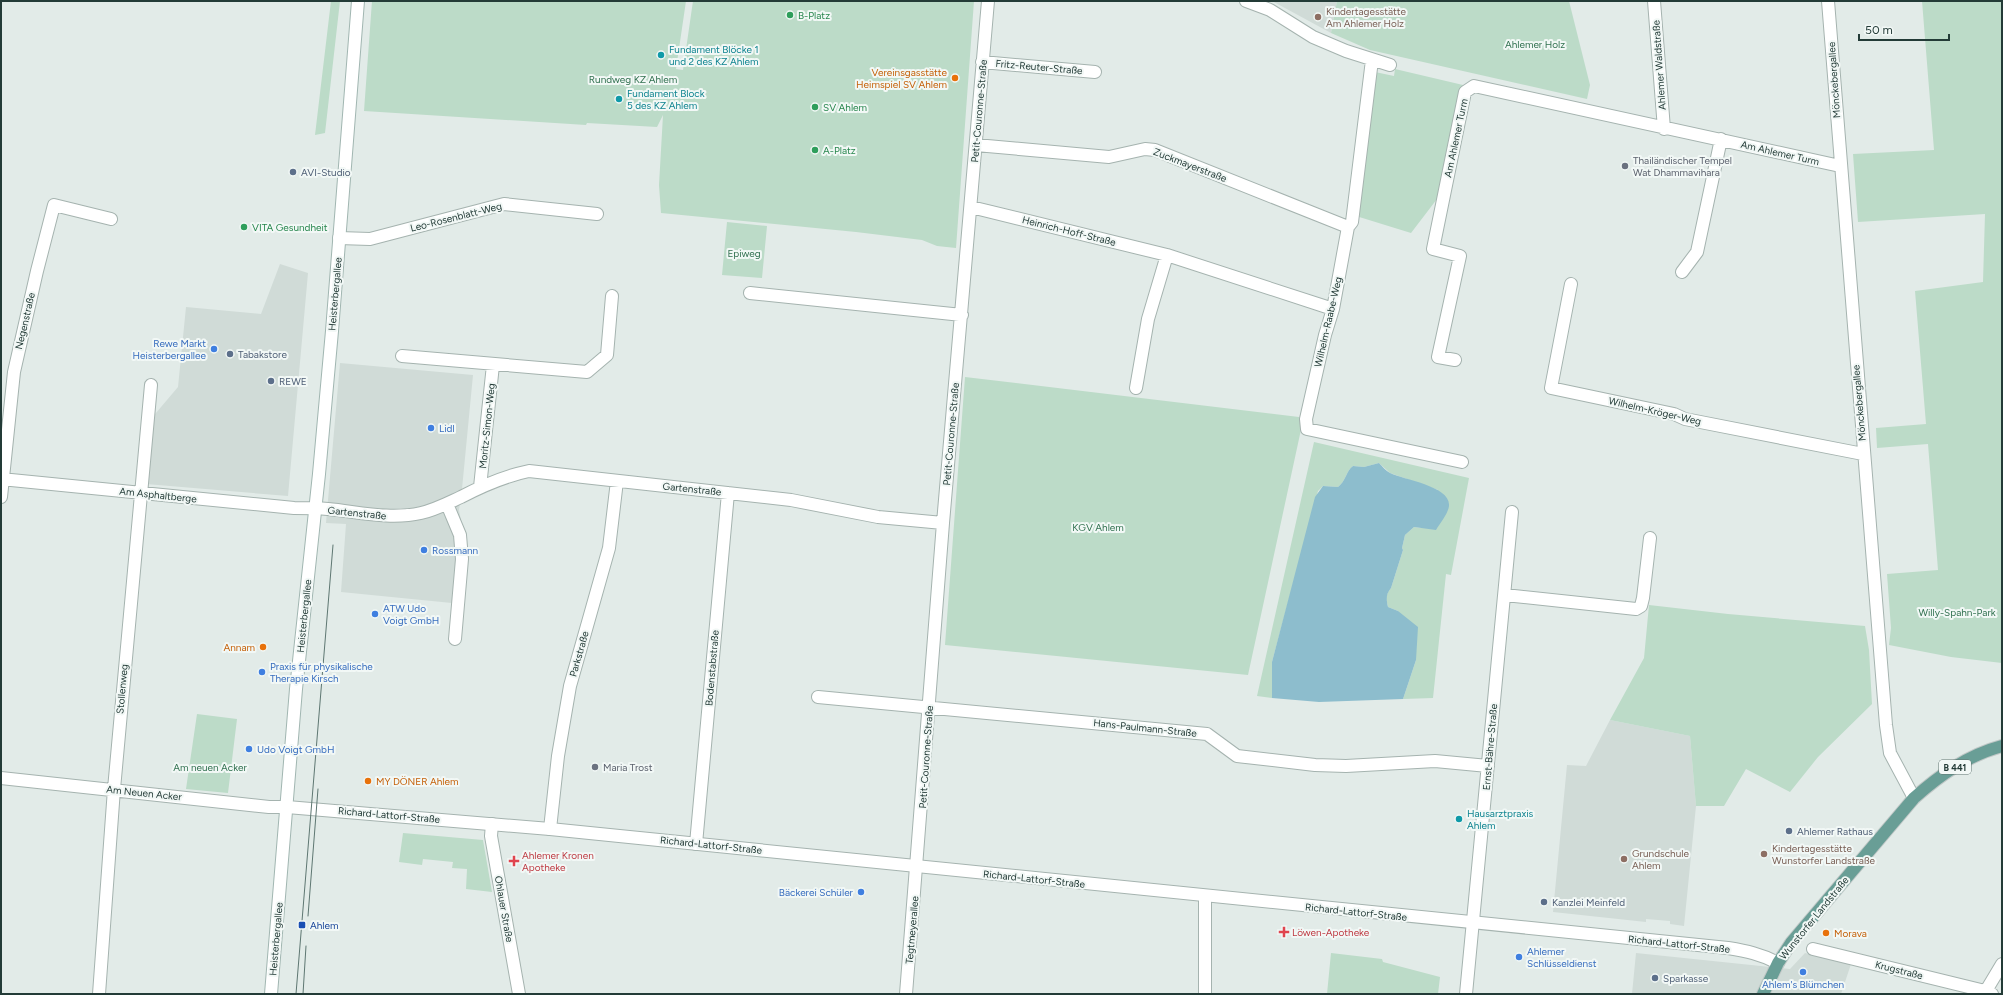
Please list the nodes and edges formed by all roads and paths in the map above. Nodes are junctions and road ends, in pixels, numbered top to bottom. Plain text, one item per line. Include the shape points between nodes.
1 (358, 1) edge
2 (988, 1) edge
3 (1246, 1) edge
4 (1654, 1) edge
5 (1828, 1) edge
6 (1372, 60) junction
7 (982, 62) junction
8 (1390, 65) dead end
9 (1095, 72) dead end
10 (1664, 129) junction
11 (1721, 140) junction
12 (976, 145) junction
13 (1840, 166) junction
14 (971, 207) junction
15 (598, 214) dead end
16 (111, 219) dead end
17 (1348, 227) junction
18 (339, 238) junction
19 (1168, 255) junction
20 (1682, 272) dead end
21 (1571, 284) dead end
22 (750, 293) dead end
23 (612, 296) dead end
24 (1333, 309) junction
25 (962, 315) junction
26 (402, 356) dead end
27 (1455, 360) dead end
28 (493, 365) junction
29 (151, 385) dead end
30 (1136, 388) dead end
31 (1863, 454) junction
32 (1462, 462) dead end
33 (2, 479) edge
34 (617, 481) junction
35 (480, 487) junction
36 (140, 493) junction
37 (728, 493) junction
38 (1, 497) edge
39 (447, 504) junction
40 (315, 508) junction
41 (1512, 512) dead end
42 (943, 523) junction
43 (1650, 538) dead end
44 (1505, 595) junction
45 (455, 639) dead end
46 (818, 697) dead end
47 (930, 707) junction
48 (2002, 746) edge
49 (1488, 766) junction
50 (1, 778) edge
51 (114, 789) junction
52 (1914, 798) junction
53 (287, 807) junction
54 (492, 824) junction
55 (550, 829) junction
56 (696, 844) junction
57 (917, 867) junction
58 (1205, 897) junction
59 (1473, 923) junction
60 (1813, 949) dead end
61 (1778, 963) junction
62 (2002, 964) edge
63 (1987, 993) edge
64 (99, 994) edge
65 (271, 994) edge
66 (519, 994) edge
67 (906, 994) edge
68 (1205, 994) edge
69 (1466, 994) edge
70 (1763, 994) edge

1 - 18 street, Heisterbergallee
2 - 7 street, Petit-Couronne-Straße
3 - 6 street via 1270,10 1312,37
4 - 10 street, Ahlemer Waldstraße
5 - 13 street, Mönckebergallee
6 - 8 street
6 - 17 street, Wilhelm-Raabe-Weg via 1352,222
7 - 9 street, Fritz-Reuter-Straße
7 - 12 street, Petit-Couronne-Straße
10 - 11 street, Am Ahlemer Turm
10 - 27 street, Am Ahlemer Turm via 1474,86 1465,92 1433,249 1460,256 1438,357
11 - 13 street, Am Ahlemer Turm
11 - 20 street via 1697,252
12 - 14 street, Petit-Couronne-Straße
12 - 17 street, Zuckmayerstraße via 1109,157 1145,149 1155,150
13 - 31 street, Mönckebergallee
14 - 19 street, Heinrich-Hoff-Straße
14 - 25 street, Petit-Couronne-Straße
15 - 18 street, Leo-Rosenblatt-Weg via 504,204 370,238
16 - 33 street, Negenstraße via 54,205 14,372
17 - 24 street, Wilhelm-Raabe-Weg
18 - 40 street, Heisterbergallee
19 - 24 street, Heinrich-Hoff-Straße
19 - 30 street via 1148,319
21 - 31 street, Wilhelm-Kröger-Weg via 1551,388 1674,414 1685,419
22 - 25 street
23 - 28 street via 607,355 587,372
24 - 32 street, Wilhelm-Raabe-Weg via 1306,419 1307,429
25 - 42 street, Petit-Couronne-Straße
26 - 28 street
28 - 35 street, Moritz-Simon-Weg
29 - 36 street, Stollenweg
31 - 52 street, Mönckebergallee via 1890,753
33 - 36 street, Am Asphaltberge
33 - 38 street, Negenstraße
34 - 35 street, Gartenstraße via 529,472
34 - 37 street, Gartenstraße
34 - 55 street, Parkstraße via 609,548 570,686 558,756
35 - 39 street, Gartenstraße
36 - 40 street, Am Asphaltberge
36 - 51 street, Stollenweg
37 - 42 street, Gartenstraße via 791,500 878,517
37 - 56 street, Bodenstabstraße
39 - 40 street, Gartenstraße via 422,513 396,516
39 - 45 street via 460,535 462,559
40 - 53 street, Heisterbergallee via 296,689
41 - 44 street, Ernst-Bähre-Straße
42 - 47 street, Petit-Couronne-Straße
43 - 44 street via 1643,598 1641,606 1636,608
44 - 49 street, Ernst-Bähre-Straße
46 - 47 street, Hans-Paulmann-Straße
47 - 49 street, Hans-Paulmann-Straße via 1207,734 1237,756 1315,765 1346,766 1435,761
47 - 57 street, Petit-Couronne-Straße
48 - 52 main road, Wunstorfer Landstraße / B 441 via 1972,756 1935,780
49 - 59 street, Ernst-Bähre-Straße
50 - 51 street, Am Neuen Acker
51 - 53 street, Am Neuen Acker
51 - 64 street, Stollenweg
52 - 61 main road, Wunstorfer Landstraße / B 441 via 1817,910
53 - 54 street, Richard-Lattorf-Straße
53 - 65 street, Heisterbergallee
54 - 55 street, Richard-Lattorf-Straße
54 - 66 street, Ohlauer Straße via 491,836
55 - 56 street, Richard-Lattorf-Straße
56 - 57 street, Richard-Lattorf-Straße
57 - 58 street, Richard-Lattorf-Straße
57 - 67 street, Tegtmeyerallee
58 - 59 street, Richard-Lattorf-Straße
58 - 68 street
59 - 61 street, Richard-Lattorf-Straße via 1749,951
59 - 69 street, Ernst-Bähre-Straße
60 - 63 street, Krugstraße
61 - 70 main road, Wunstorfer Landstraße / B 441
62 - 63 street, Krugstraße

